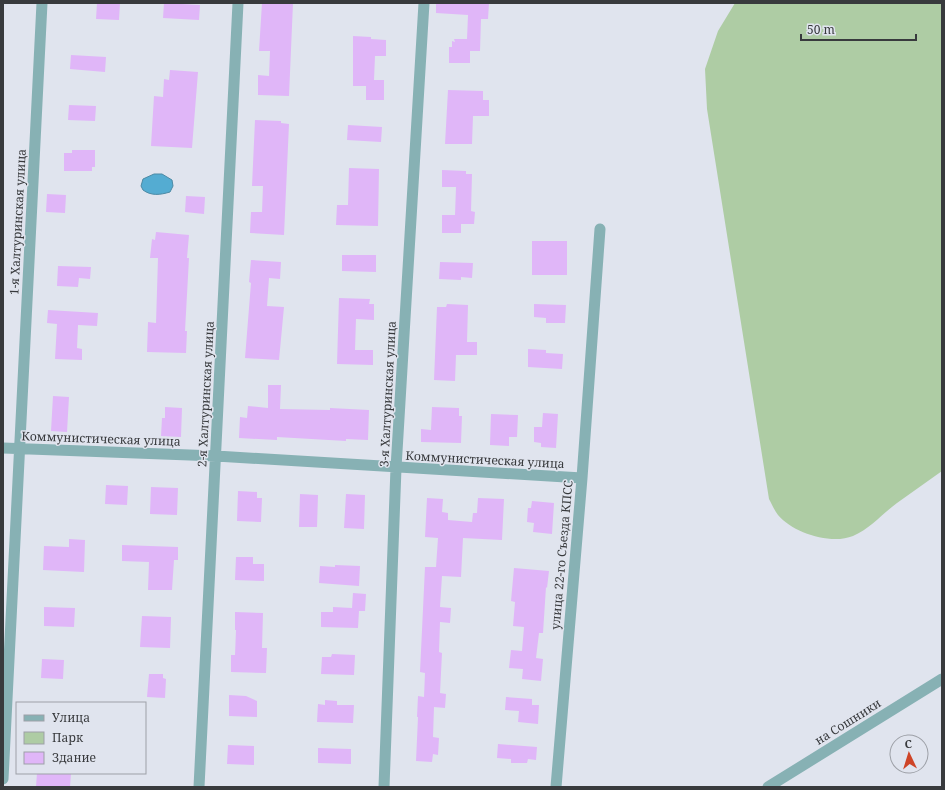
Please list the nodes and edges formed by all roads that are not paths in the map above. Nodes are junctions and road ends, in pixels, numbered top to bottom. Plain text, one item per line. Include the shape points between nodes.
1 (42, 3) edge
2 (238, 3) edge
3 (424, 3) edge
4 (600, 229) dead end
5 (3, 448) edge
6 (20, 449) junction
7 (216, 456) junction
8 (396, 468) junction
9 (582, 478) junction
10 (942, 679) edge
11 (3, 778) edge
12 (199, 787) edge
13 (384, 787) edge
14 (556, 787) edge
15 (768, 787) edge

1 - 6 street, 1-я Халтуринская улица
2 - 7 street, 2-я Халтуринская улица
3 - 8 street, 3-я Халтуринская улица
4 - 9 street, улица 22-го Съезда КПСС
5 - 6 street, Коммунистическая улица
6 - 7 street, Коммунистическая улица
6 - 11 street, 1-я Халтуринская улица
7 - 8 street, Коммунистическая улица
7 - 12 street, 2-я Халтуринская улица
8 - 9 street, Коммунистическая улица
8 - 13 street, 3-я Халтуринская улица
9 - 14 street, улица 22-го Съезда КПСС
10 - 15 street, на Сошники

